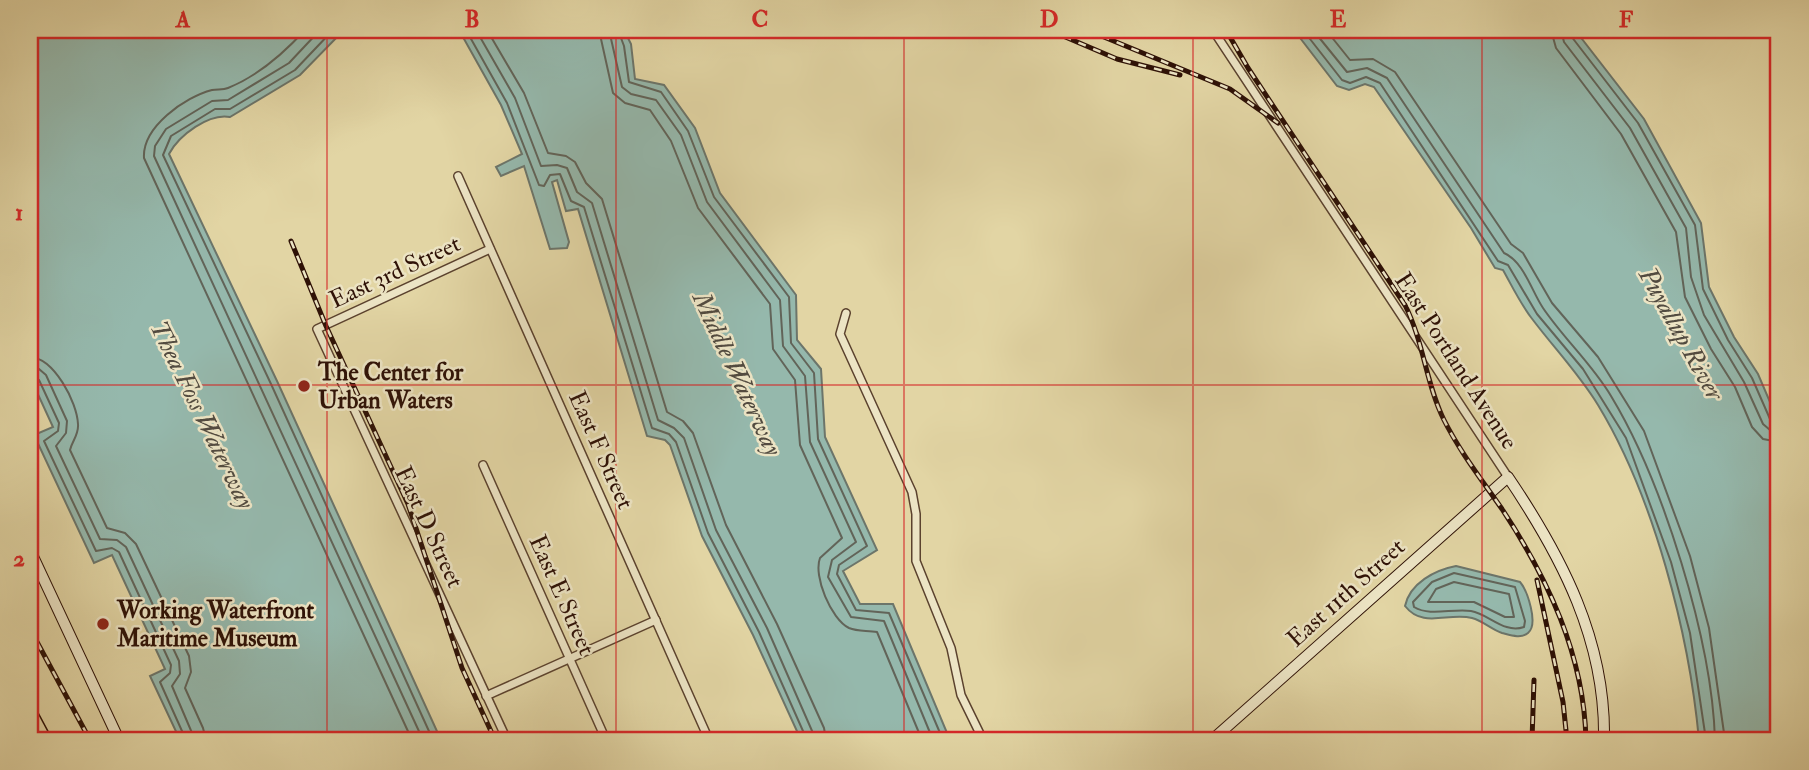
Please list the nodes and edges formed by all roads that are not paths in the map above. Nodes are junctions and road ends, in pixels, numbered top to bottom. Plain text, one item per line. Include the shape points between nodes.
1 (1213, 30) edge
2 (458, 176) dead end
3 (490, 249) junction
4 (846, 313) dead end
5 (317, 329) joint
6 (483, 465) dead end
7 (1508, 477) junction
8 (30, 550) edge
9 (656, 620) junction
10 (570, 659) junction
11 (486, 696) junction
12 (31, 719) edge
13 (43, 740) edge
14 (119, 740) edge
15 (507, 740) edge
16 (606, 740) edge
17 (709, 740) edge
18 (983, 740) edge
19 (1212, 740) edge
20 (1604, 740) edge

1 - 7 street, East Portland Avenue
2 - 3 street, East F Street
3 - 5 street, East 3rd Street
3 - 9 street, East F Street
4 - 18 street via 840,334 912,492 916,561 951,648 961,695
5 - 11 street, East D Street
6 - 10 street, East E Street
7 - 19 street, East 11th Street
7 - 20 street, East Portland Avenue via 1584,613 1600,677
8 - 14 street
9 - 10 street
9 - 17 street, East F Street
10 - 11 street
10 - 16 street, East E Street
11 - 15 street, East D Street
12 - 13 highway

